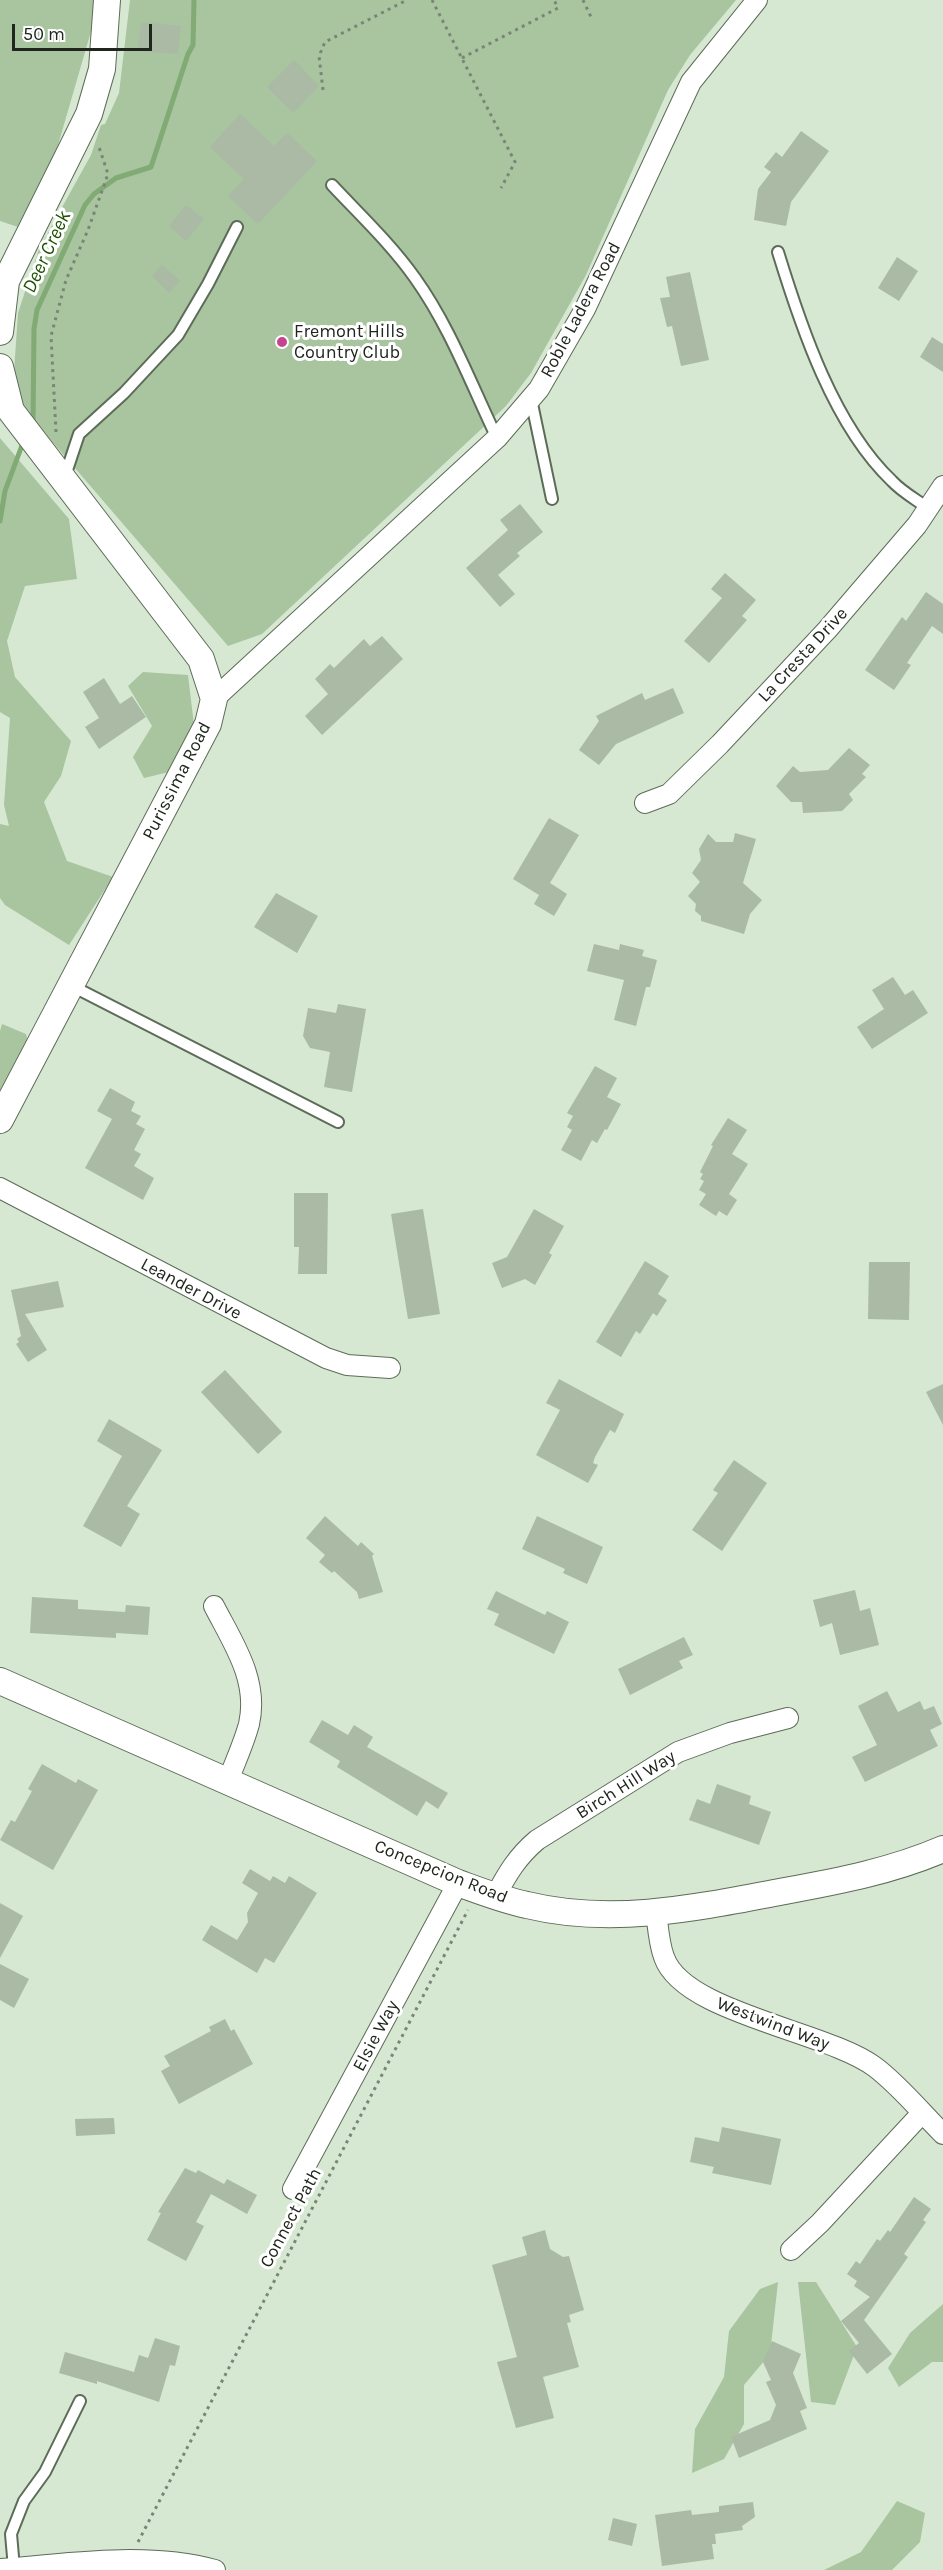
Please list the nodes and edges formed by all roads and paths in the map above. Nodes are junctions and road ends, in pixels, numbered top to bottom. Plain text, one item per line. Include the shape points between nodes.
1 (107, 0) edge
2 (407, 0) edge
3 (432, 0) edge
4 (554, 0) edge
5 (582, 0) edge
6 (757, 0) edge
7 (591, 18) dead end
8 (462, 58) junction
9 (322, 90) dead end
10 (88, 114) junction
11 (332, 185) dead end
12 (501, 188) dead end
13 (237, 227) dead end
14 (778, 252) dead end
15 (3, 278) edge
16 (0, 332) edge
17 (0, 367) edge
18 (531, 399) junction
19 (497, 438) junction
20 (45, 439) junction
21 (63, 482) junction
22 (943, 486) edge
23 (552, 500) dead end
24 (929, 509) junction
25 (214, 699) junction
26 (645, 803) dead end
27 (71, 986) junction
28 (0, 1120) edge
29 (338, 1122) dead end
30 (0, 1188) edge
31 (390, 1368) dead end
32 (214, 1606) dead end
33 (2, 1687) edge
34 (788, 1718) dead end
35 (228, 1781) junction
36 (943, 1849) edge
37 (477, 1890) junction
38 (656, 1912) junction
39 (922, 2113) junction
40 (943, 2134) edge
41 (294, 2189) dead end
42 (791, 2250) dead end
43 (80, 2401) dead end
44 (127, 2565) edge
45 (7, 2569) edge
46 (215, 2570) edge

1 - 10 street via 102,69
2 - 9 path via 325,42 319,56
3 - 8 path
4 - 8 path via 558,8
5 - 7 path
6 - 18 street, Roble Ladera Road via 691,82 585,309
8 - 12 path via 515,162
10 - 15 street
10 - 20 path via 108,174 66,280 51,336
11 - 19 lane via 416,279 441,319
13 - 21 lane via 178,335 79,434
14 - 24 lane via 800,322 830,390 861,446 892,482
15 - 16 street
17 - 20 street, Purissima Road via 10,411
18 - 19 street, Roble Ladera Road
18 - 23 lane
19 - 25 street, Roble Ladera Road
20 - 21 street, Purissima Road
21 - 25 street, Purissima Road via 201,658
22 - 24 street, La Cresta Drive
24 - 26 street, La Cresta Drive via 827,630 720,744 669,794
25 - 27 street, Purissima Road via 208,724
27 - 28 street, Purissima Road
27 - 29 lane
30 - 31 street, Leander Drive via 326,1358 347,1365
32 - 35 street via 245,1667 252,1702 249,1723
33 - 35 street, Concepcion Road
34 - 37 street, Birch Hill Way via 678,1752 537,1840 509,1870
35 - 37 street, Concepcion Road
36 - 38 street, Concepcion Road via 910,1863 843,1880
37 - 38 street, Concepcion Road via 557,1911
37 - 41 street, Elsie Way
37 - 44 path, Connect Path
38 - 39 street, Westwind Way via 664,1959 692,1990 874,2066
39 - 40 street, Westwind Way
39 - 42 street
43 - 45 lane via 45,2472 24,2501 11,2534
44 - 45 street
44 - 46 street via 177,2562

